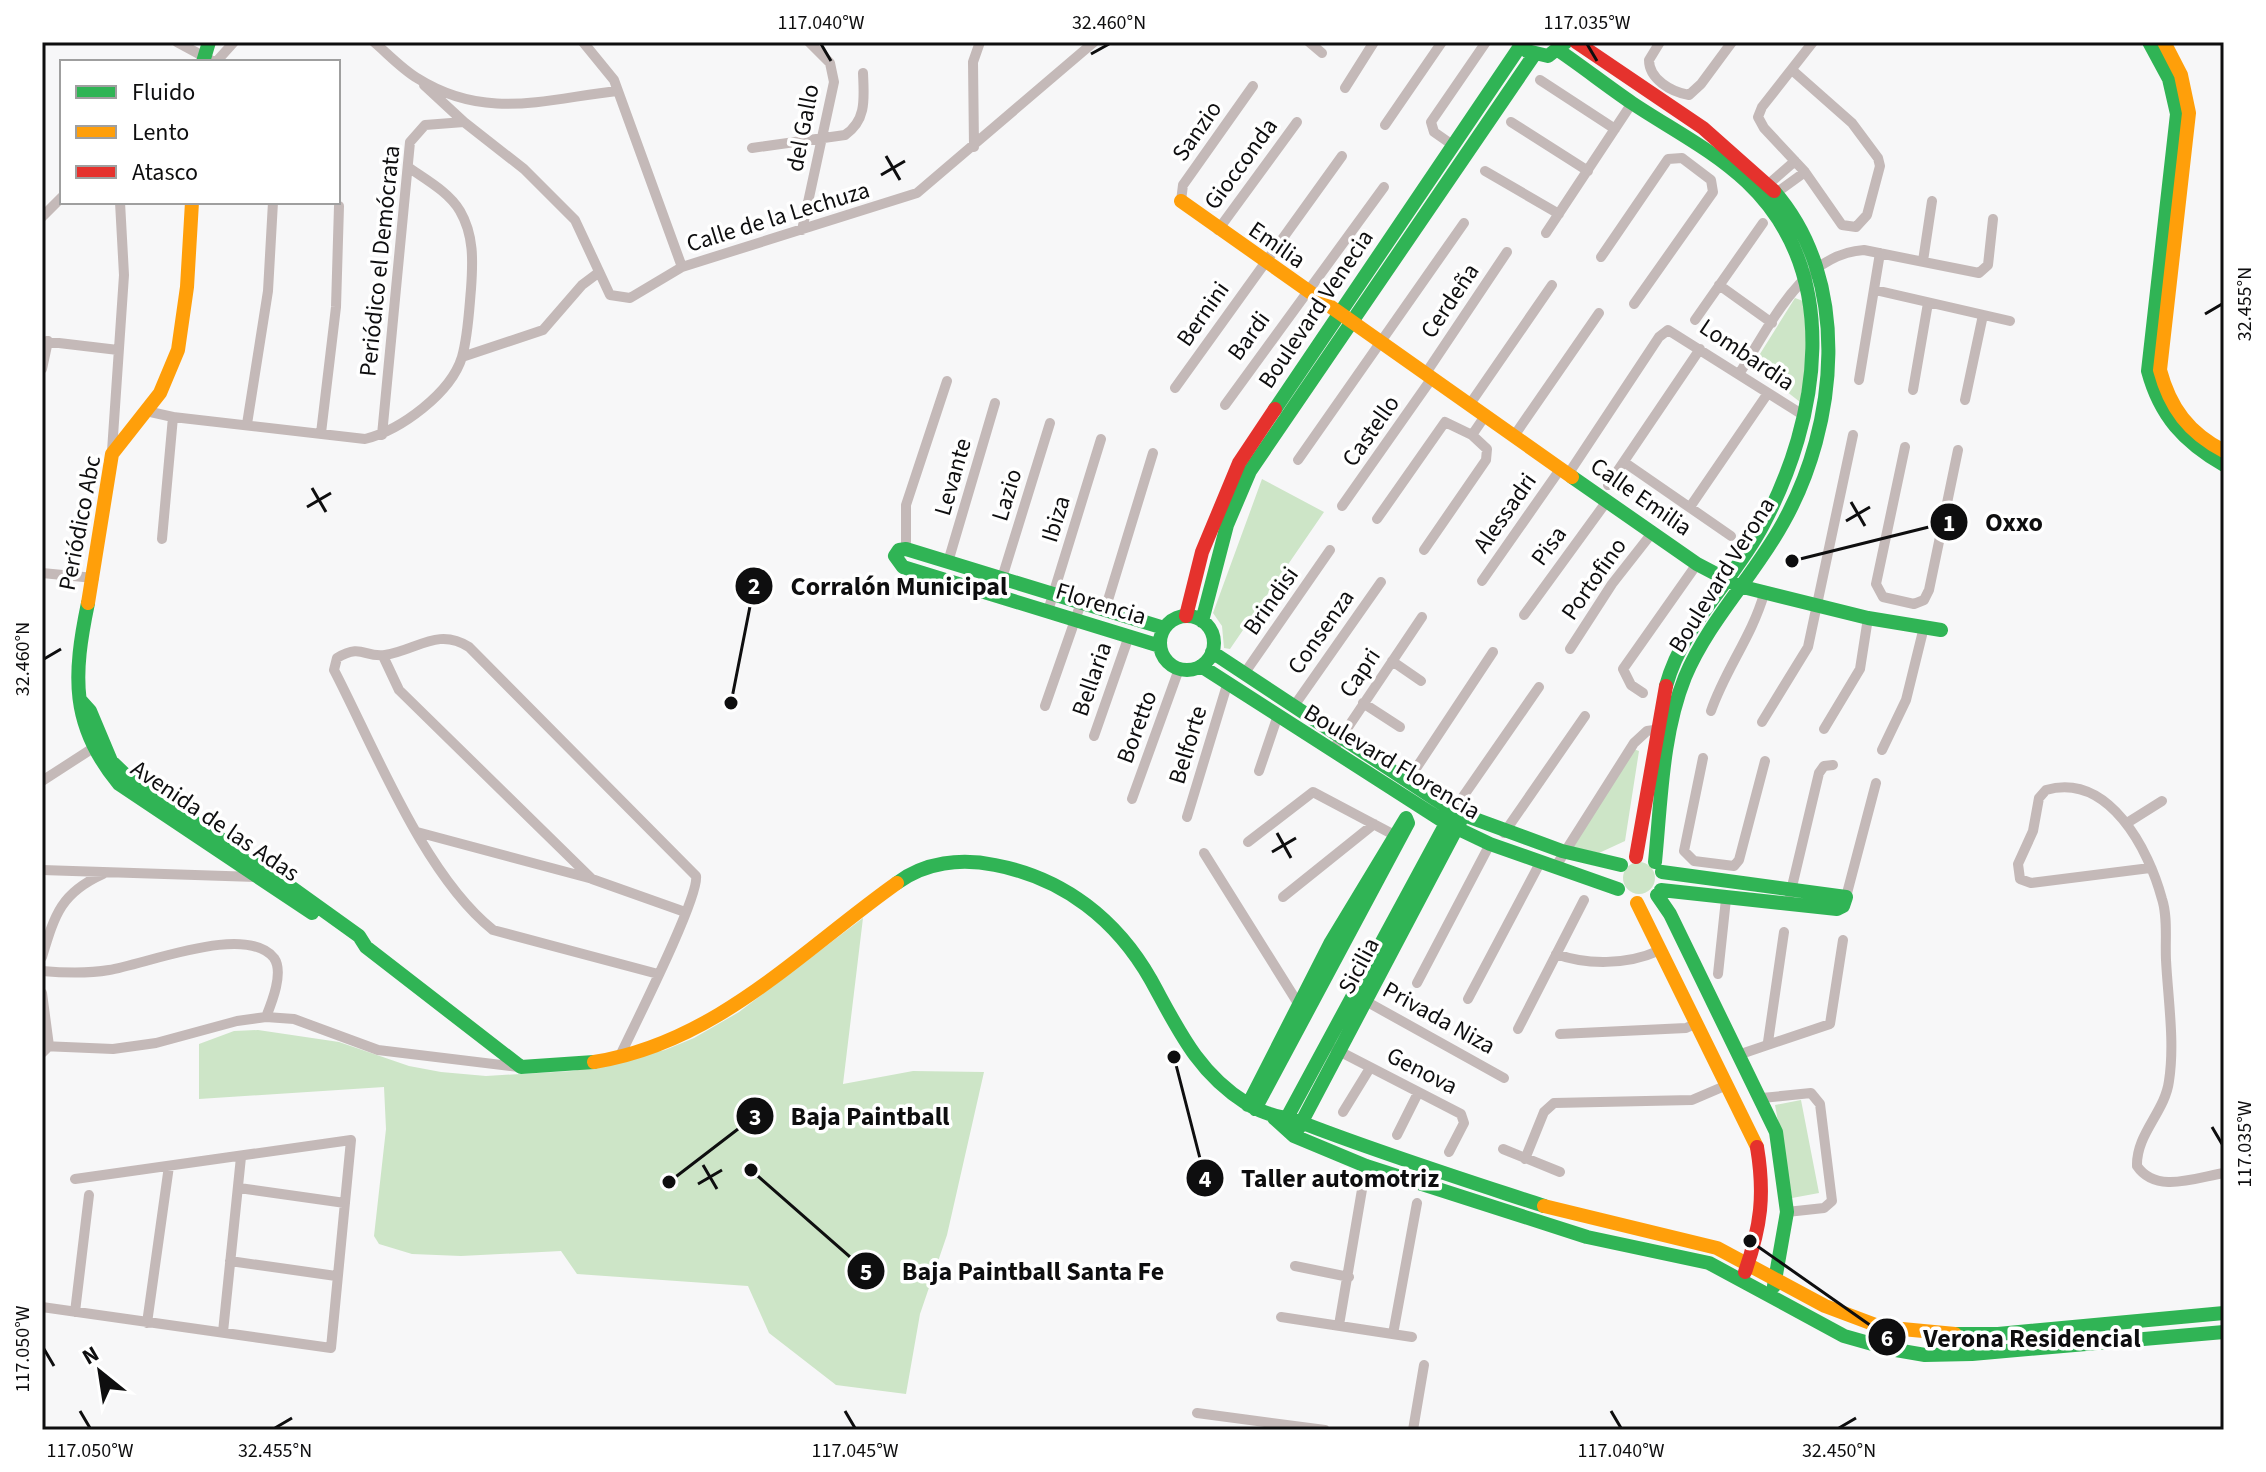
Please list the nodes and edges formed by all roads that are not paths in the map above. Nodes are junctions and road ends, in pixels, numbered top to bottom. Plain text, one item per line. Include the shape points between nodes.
1 (177, 42) edge
2 (234, 42) edge
3 (374, 42) edge
4 (583, 42) edge
5 (809, 42) edge
6 (980, 42) edge
7 (1309, 42) edge
8 (1374, 42) edge
9 (1442, 42) edge
10 (1486, 42) edge
11 (1576, 42) edge
12 (1660, 42) edge
13 (1732, 42) edge
14 (1813, 42) edge
15 (2149, 42) edge
16 (2164, 42) edge
17 (1093, 43) edge
18 (1520, 44) edge
19 (1562, 46) edge
20 (1322, 53) dead end
21 (1534, 55) junction
22 (209, 57) edge
23 (1792, 70) junction
24 (863, 73) dead end
25 (417, 79) junction
26 (1540, 80) dead end
27 (1664, 85) junction
28 (1253, 86) dead end
29 (1345, 88) dead end
30 (617, 91) junction
31 (1656, 99) junction
32 (1632, 103) junction
33 (464, 122) junction
34 (1297, 122) dead end
35 (1511, 122) dead end
36 (1385, 125) dead end
37 (1615, 129) junction
38 (822, 141) junction
39 (1454, 146) junction
40 (974, 147) junction
41 (752, 148) dead end
42 (1704, 151) junction
43 (1342, 156) dead end
44 (1795, 161) junction
45 (408, 167) junction
46 (1695, 167) junction
47 (1485, 171) dead end
48 (1588, 171) junction
49 (1805, 172) junction
50 (1384, 187) dead end
51 (1767, 190) junction
52 (60, 199) edge
53 (1181, 201) joint
54 (1932, 201) dead end
55 (120, 204) edge
56 (192, 204) edge
57 (273, 204) edge
58 (339, 206) dead end
59 (1559, 214) junction
60 (42, 217) edge
61 (1993, 219) dead end
62 (1464, 223) dead end
63 (1763, 223) dead end
64 (802, 230) junction
65 (1218, 230) junction
66 (1546, 233) dead end
67 (1507, 252) dead end
68 (1880, 253) junction
69 (1601, 257) dead end
70 (1923, 261) junction
71 (1264, 263) junction
72 (682, 267) junction
73 (1819, 269) junction
74 (598, 273) junction
75 (1806, 279) junction
76 (1552, 285) dead end
77 (1719, 285) junction
78 (1875, 290) junction
79 (1306, 291) junction
80 (1928, 303) junction
81 (1634, 304) dead end
82 (1599, 313) dead end
83 (1983, 315) junction
84 (1344, 318) junction
85 (1695, 320) dead end
86 (2010, 321) dead end
87 (1772, 323) junction
88 (1668, 330) joint
89 (45, 341) edge
90 (1382, 343) junction
91 (1700, 349) junction
92 (118, 350) junction
93 (462, 357) junction
94 (42, 369) edge
95 (1739, 374) junction
96 (1429, 376) junction
97 (1859, 380) dead end
98 (947, 381) dead end
99 (1175, 388) dead end
100 (1913, 390) dead end
101 (1768, 393) junction
102 (1965, 400) dead end
103 (995, 403) dead end
104 (1470, 404) junction
105 (1225, 405) dead end
106 (146, 411) junction
107 (1803, 415) junction
108 (1485, 416) junction
109 (173, 417) junction
110 (1050, 423) dead end
111 (247, 424) junction
112 (321, 433) junction
113 (382, 435) junction
114 (1472, 435) junction
115 (1853, 435) dead end
116 (1514, 436) junction
117 (1101, 439) dead end
118 (1905, 447) dead end
119 (1958, 450) dead end
120 (2224, 451) edge
121 (1153, 453) dead end
122 (112, 454) junction
123 (1298, 460) dead end
124 (1624, 462) junction
125 (2224, 465) edge
126 (1565, 471) junction
127 (1608, 485) dead end
128 (1607, 501) junction
129 (1342, 506) dead end
130 (1690, 507) junction
131 (1377, 519) dead end
132 (1652, 533) junction
133 (1731, 536) dead end
134 (162, 539) dead end
135 (906, 549) junction
136 (1330, 550) dead end
137 (1424, 550) dead end
138 (948, 562) junction
139 (1697, 564) junction
140 (42, 573) edge
141 (94, 578) junction
142 (1002, 578) junction
143 (1724, 580) junction
144 (1482, 581) dead end
145 (1381, 582) dead end
146 (1739, 586) junction
147 (1053, 594) junction
148 (1764, 594) junction
149 (1081, 603) junction
150 (1898, 603) junction
151 (1816, 604) junction
152 (1105, 610) junction
153 (1048, 611) junction
154 (1524, 615) dead end
155 (1186, 616) junction
156 (1422, 617) dead end
157 (1868, 618) junction
158 (1075, 620) junction
159 (1202, 621) junction
160 (1895, 621) junction
161 (1924, 627) junction
162 (1164, 628) junction
163 (1941, 630) dead end
164 (1129, 636) junction
165 (1160, 646) junction
166 (1570, 649) dead end
167 (1212, 652) junction
168 (1493, 652) dead end
169 (383, 656) junction
170 (1392, 661) junction
171 (1201, 666) junction
172 (1179, 669) junction
173 (1244, 674) junction
174 (1421, 681) dead end
175 (1227, 685) junction
176 (1539, 687) dead end
177 (1643, 693) dead end
178 (81, 701) junction
179 (1363, 703) junction
180 (1045, 706) dead end
181 (1294, 706) junction
182 (1711, 711) dead end
183 (1585, 716) dead end
184 (1277, 718) junction
185 (1762, 722) dead end
186 (1400, 727) dead end
187 (1824, 729) dead end
188 (1665, 730) junction
189 (1094, 736) dead end
190 (1340, 737) junction
191 (90, 750) junction
192 (1882, 750) dead end
193 (1332, 751) junction
194 (1703, 758) dead end
195 (1765, 761) dead end
196 (1833, 765) dead end
197 (1259, 771) dead end
198 (42, 781) edge
199 (1407, 782) junction
200 (1876, 783) dead end
201 (1132, 799) dead end
202 (2162, 801) dead end
203 (1456, 816) junction
204 (1187, 817) dead end
205 (2127, 823) junction
206 (1374, 824) junction
207 (417, 832) junction
208 (1504, 833) junction
209 (1396, 836) joint
210 (1248, 842) dead end
211 (1490, 844) junction
212 (1204, 853) dead end
213 (1636, 857) junction
214 (1553, 859) junction
215 (1621, 865) junction
216 (1658, 867) junction
217 (2150, 868) junction
218 (42, 870) edge
219 (1709, 871) junction
220 (105, 873) junction
221 (258, 877) junction
222 (592, 879) junction
223 (1618, 889) junction
224 (1659, 893) junction
225 (1694, 894) junction
226 (1283, 897) dead end
227 (1846, 897) joint
228 (1790, 898) junction
229 (1726, 899) junction
230 (1584, 900) dead end
231 (1637, 903) junction
232 (685, 912) junction
233 (1676, 926) junction
234 (1784, 932) dead end
235 (1843, 940) dead end
236 (366, 947) junction
237 (1658, 951) junction
238 (1556, 954) junction
239 (42, 957) edge
240 (42, 971) edge
241 (658, 974) junction
242 (1718, 974) dead end
243 (1417, 983) dead end
244 (42, 993) edge
245 (1360, 998) junction
246 (1468, 999) dead end
247 (1302, 1009) junction
248 (266, 1017) junction
249 (1695, 1024) junction
250 (1518, 1029) dead end
251 (1560, 1034) dead end
252 (1768, 1042) junction
253 (44, 1048) edge
254 (1333, 1048) junction
255 (1738, 1055) junction
256 (619, 1058) junction
257 (521, 1067) junction
258 (1370, 1068) junction
259 (1504, 1078) dead end
260 (1727, 1085) junction
261 (1418, 1093) junction
262 (1762, 1098) junction
263 (1251, 1107) junction
264 (1343, 1112) dead end
265 (1288, 1124) junction
266 (1397, 1135) dead end
267 (1503, 1149) dead end
268 (1449, 1152) dead end
269 (241, 1157) junction
270 (1525, 1159) junction
271 (169, 1166) junction
272 (1366, 1166) junction
273 (1560, 1172) dead end
274 (2224, 1173) edge
275 (75, 1179) dead end
276 (239, 1188) junction
277 (89, 1195) dead end
278 (345, 1203) junction
279 (1417, 1203) dead end
280 (1787, 1212) junction
281 (230, 1261) junction
282 (1748, 1263) junction
283 (1295, 1266) dead end
284 (336, 1276) junction
285 (1349, 1277) junction
286 (1777, 1278) junction
287 (1742, 1281) junction
288 (1770, 1298) junction
289 (42, 1307) edge
290 (75, 1312) junction
291 (2224, 1313) edge
292 (1281, 1317) dead end
293 (147, 1323) junction
294 (1339, 1325) junction
295 (223, 1332) junction
296 (2224, 1332) edge
297 (1393, 1334) junction
298 (1412, 1337) dead end
299 (1424, 1365) dead end
300 (1197, 1413) dead end
301 (1325, 1430) edge
302 (1413, 1430) edge

1 - 22 street
2 - 22 street
3 - 25 street
4 - 30 street via 611,74
5 - 38 street, del Gallo via 830,63 834,82
6 - 40 street via 973,62
7 - 20 street
8 - 29 street
9 - 36 street
10 - 39 street via 1431,122 1434,132
11 - 31 street, Boulevard Verona
12 - 27 street via 1649,65
13 - 27 street via 1696,90 1681,94
14 - 23 street
15 - 125 street via 2169,79 2177,114 2148,371 2159,411 2171,428
16 - 120 street via 2181,75 2189,113 2160,370 2180,420
17 - 40 street, Calle de la Lechuza
18 - 21 street
18 - 39 street, Boulevard Venecia
19 - 21 street via 1548,56
19 - 32 street, Boulevard Verona
21 - 84 street, Boulevard Venecia
23 - 44 street via 1758,117
23 - 49 street via 1852,123 1878,158 1861,224 1842,225
24 - 38 street via 857,127
25 - 30 street via 494,106 529,106
25 - 33 street
26 - 37 street
27 - 31 street
28 - 53 street, Sanzio via 1183,185
30 - 72 street
31 - 51 street, Boulevard Verona via 1747,162
32 - 37 street
32 - 42 street, Boulevard Verona
33 - 45 street, Periódico el Demócrata via 425,125 410,142
33 - 74 street via 524,169 575,220
34 - 65 street, Giocconda
35 - 48 street
37 - 48 street
38 - 41 street
38 - 64 street, del Gallo
39 - 84 street, Boulevard Venecia
40 - 64 street, Calle de la Lechuza via 917,193
42 - 46 street
42 - 51 street, Boulevard Verona
43 - 71 street, Bernini
44 - 49 street
44 - 51 street
45 - 93 street via 451,199 469,230 473,268
45 - 113 street, Periódico el Demócrata
46 - 69 street via 1677,157 1665,161
46 - 81 street via 1711,180 1713,192
47 - 59 street
48 - 59 street
49 - 51 street
50 - 79 street, Bardi
51 - 73 street, Boulevard Verona via 1795,219
51 - 75 street, Boulevard Verona
52 - 60 street
53 - 65 street, Emilia
54 - 70 street
55 - 92 street via 124,275
56 - 106 street, Periódico Abc via 177,354 171,375
57 - 111 street via 268,291
58 - 112 street via 336,307
59 - 66 street
61 - 70 street via 1984,271
62 - 90 street
63 - 77 street
64 - 72 street, Calle de la Lechuza
65 - 71 street, Emilia
67 - 96 street, Cerdeña
68 - 70 street
68 - 73 street via 1856,250
68 - 78 street
71 - 79 street, Emilia
71 - 99 street, Bernini
72 - 74 street, Calle de la Lechuza via 639,294 619,299 610,295
73 - 75 street
73 - 146 street, Boulevard Verona via 1828,338 1811,451 1783,523
74 - 93 street via 543,330
75 - 87 street
75 - 107 street, Boulevard Verona via 1814,342
76 - 104 street
77 - 85 street
77 - 87 street
78 - 80 street
78 - 97 street
79 - 84 street, Emilia
79 - 105 street, Bardi
80 - 83 street
80 - 100 street
82 - 116 street
83 - 86 street
83 - 102 street
84 - 90 street, Calle Emilia
84 - 155 street, Boulevard Venecia via 1234,474 1202,552
84 - 159 street, Boulevard Venecia via 1235,500
87 - 95 street
88 - 91 street, Lombardia
88 - 126 street, Alessadri
89 - 92 street
89 - 94 street
90 - 96 street, Calle Emilia
90 - 123 street
91 - 95 street, Lombardia
91 - 124 street
92 - 122 street
93 - 113 street via 434,396
95 - 101 street, Lombardia
96 - 104 street, Calle Emilia
96 - 129 street, Castello
98 - 135 street via 906,505
101 - 107 street, Lombardia
101 - 130 street
103 - 138 street, Levante
104 - 108 street, Calle Emilia
106 - 109 street
106 - 122 street, Periódico Abc
107 - 143 street, Boulevard Verona via 1779,496
108 - 114 street
108 - 116 street, Calle Emilia
109 - 111 street
109 - 134 street
110 - 142 street, Lazio
111 - 112 street
112 - 113 street via 365,439
114 - 131 street via 1449,422 1440,427
114 - 137 street via 1487,449 1486,460
115 - 151 street
116 - 126 street, Calle Emilia
117 - 147 street, Ibiza
118 - 150 street via 1876,584 1879,594
119 - 150 street via 1927,596 1914,604
121 - 152 street
122 - 141 street, Periódico Abc
124 - 127 street
124 - 130 street
126 - 128 street, Calle Emilia
126 - 144 street, Alessadri
128 - 132 street, Calle Emilia
128 - 154 street, Pisa
130 - 133 street
132 - 139 street, Calle Emilia
132 - 166 street, Portofino
135 - 138 street, Florencia
135 - 153 street, Florencia via 895,556 903,567
136 - 173 street, Brindisi
138 - 142 street, Florencia
139 - 143 street, Calle Emilia
139 - 177 street via 1623,669 1631,685
140 - 141 street
141 - 178 street, Periódico Abc via 78,650
142 - 147 street, Florencia
143 - 146 street, Calle Emilia
143 - 188 street, Boulevard Verona via 1673,666 1661,703
145 - 181 street, Consenza
146 - 148 street, Calle Emilia
146 - 188 street, Boulevard Verona via 1694,656
147 - 149 street, Florencia
147 - 153 street, Ibiza
148 - 151 street, Calle Emilia
148 - 182 street via 1755,625
149 - 152 street, Florencia
149 - 158 street
150 - 160 street
151 - 157 street, Calle Emilia
151 - 185 street via 1808,647
152 - 162 street, Florencia
153 - 158 street, Florencia
155 - 159 street
155 - 162 street
156 - 170 street, Capri
157 - 160 street, Calle Emilia
157 - 187 street via 1860,669
158 - 164 street, Florencia
158 - 180 street
159 - 167 street via 1212,635
160 - 161 street, Calle Emilia
161 - 163 street, Calle Emilia
161 - 192 street via 1911,687
162 - 165 street
164 - 165 street, Florencia
164 - 189 street, Bellaria
165 - 172 street via 1167,662
167 - 171 street
167 - 173 street, Boulevard Florencia
168 - 199 street
169 - 207 street via 350,651 337,658 334,670
169 - 222 street via 399,690
169 - 232 street via 436,638 456,638 469,647 696,876
170 - 174 street
170 - 179 street, Capri
171 - 172 street
171 - 175 street, Boulevard Florencia
172 - 201 street, Boretto
173 - 181 street, Boulevard Florencia
175 - 184 street, Boulevard Florencia
175 - 204 street, Belforte
176 - 203 street
178 - 191 street, Avenida de las Adas via 79,715
178 - 236 street, Avenida de las Adas via 111,761 138,787 246,855 359,936
179 - 186 street
179 - 190 street, Capri
181 - 190 street, Boulevard Florencia
183 - 208 street
184 - 193 street, Boulevard Florencia
184 - 197 street
188 - 213 street, Boulevard Verona
188 - 214 street via 1647,731 1634,743
188 - 216 street, Boulevard Verona
190 - 193 street, Capri
190 - 199 street, Boulevard Florencia
191 - 198 street
191 - 221 street, Avenida de las Adas via 119,784
193 - 203 street, Boulevard Florencia
194 - 219 street via 1683,846 1690,859
195 - 219 street via 1739,860
196 - 228 street via 1819,773
199 - 203 street, Boulevard Florencia
200 - 227 street
202 - 205 street
203 - 208 street, Boulevard Florencia
203 - 211 street, Boulevard Florencia
203 - 245 street, Sicilia
205 - 217 street
205 - 217 street via 2100,800 2077,790 2046,790 2039,798 2018,874 2031,883
206 - 209 street
206 - 210 street via 1313,792
206 - 226 street
207 - 222 street
207 - 241 street via 475,916 493,930
208 - 214 street, Boulevard Florencia
209 - 247 street
211 - 214 street, Boulevard Florencia
211 - 243 street
212 - 247 street
213 - 215 street
213 - 216 street
214 - 215 street, Boulevard Florencia
214 - 223 street, Boulevard Florencia
214 - 246 street
215 - 223 street
216 - 219 street
216 - 224 street
217 - 274 street via 2164,902 2171,1069 2137,1166 2151,1181 2163,1183
218 - 220 street
219 - 228 street
220 - 221 street
220 - 239 street via 61,903
221 - 236 street, Avenida de las Adas
222 - 232 street
223 - 231 street
224 - 225 street
224 - 231 street
224 - 233 street
225 - 229 street
225 - 233 street via 1678,905
227 - 228 street via 1837,909
228 - 229 street
229 - 242 street
230 - 238 street
231 - 237 street
232 - 241 street
233 - 255 street
234 - 252 street
235 - 252 street via 1830,1024
236 - 257 street, Avenida de las Adas
237 - 238 street via 1588,962
237 - 249 street
238 - 250 street
240 - 248 street via 110,970 222,944 249,945 274,958 278,969
241 - 256 street
244 - 253 street
245 - 254 street, Sicilia
245 - 259 street, Privada Niza
247 - 263 street
248 - 253 street via 156,1043 113,1049
248 - 257 street via 294,1019 378,1050
249 - 251 street
249 - 260 street
252 - 255 street
254 - 258 street, Genova
254 - 265 street, Sicilia
255 - 262 street
256 - 257 street
256 - 263 street via 683,1036 728,1013 911,873 944,862 977,862 1015,869 1067,890 1112,926 1139,959 1199,1068
258 - 261 street, Genova
258 - 264 street
260 - 270 street via 1681,1101 1554,1103 1544,1112
260 - 282 street via 1751,1128 1762,1179 1760,1229
261 - 266 street
261 - 268 street, Genova via 1463,1116
262 - 280 street via 1781,1150
262 - 280 street via 1811,1093 1820,1104 1832,1201 1824,1208
263 - 265 street
265 - 272 street
265 - 282 street via 1566,1213 1694,1241
267 - 270 street
269 - 271 street
269 - 276 street
269 - 278 street via 351,1140
270 - 273 street
271 - 275 street
271 - 293 street
272 - 285 street
272 - 287 street via 1587,1237 1690,1256
276 - 278 street
276 - 281 street
277 - 290 street
278 - 284 street
279 - 297 street
280 - 286 street
281 - 284 street
281 - 295 street
282 - 286 street
282 - 287 street
283 - 285 street
284 - 295 street via 331,1348
285 - 294 street
286 - 288 street
286 - 291 street via 1855,1318 1926,1334 1998,1334
287 - 288 street
288 - 296 street via 1844,1336 1925,1355
289 - 290 street
290 - 293 street
292 - 294 street
293 - 295 street
294 - 297 street
297 - 298 street
299 - 302 street
300 - 301 street

